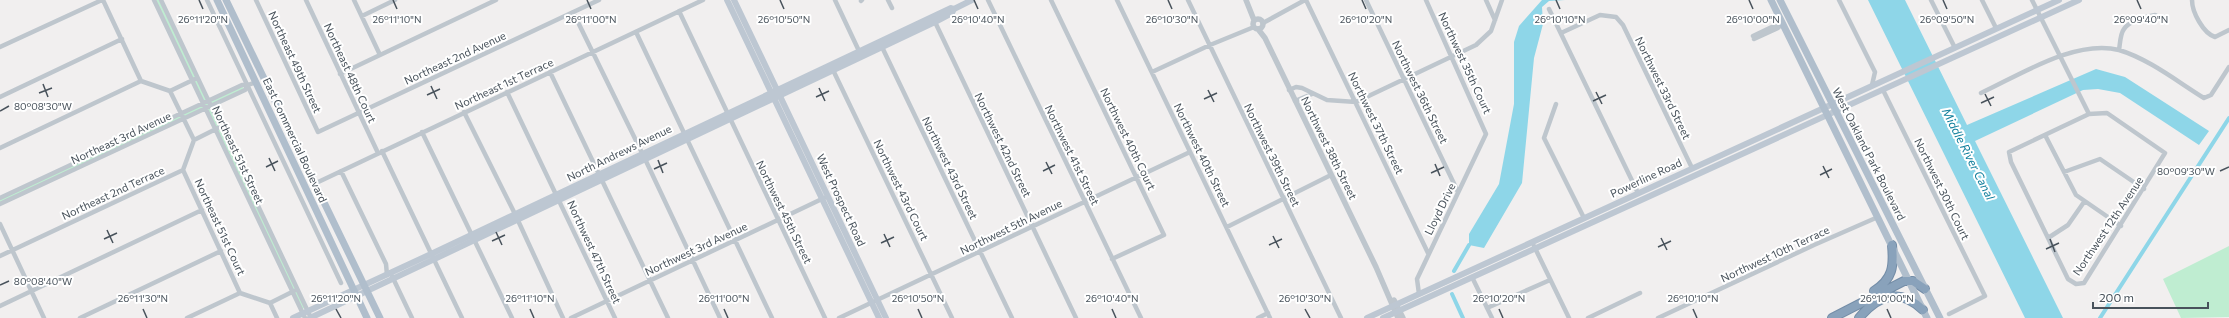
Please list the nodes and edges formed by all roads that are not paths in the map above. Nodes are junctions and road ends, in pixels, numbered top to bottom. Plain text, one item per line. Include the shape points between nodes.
1 (102, 0) edge
2 (154, 0) edge
3 (161, 0) edge
4 (207, 0) edge
5 (217, 0) edge
6 (223, 0) edge
7 (226, 0) edge
8 (256, 0) edge
9 (306, 0) edge
10 (354, 0) edge
11 (395, 0) edge
12 (496, 0) edge
13 (600, 0) edge
14 (703, 0) edge
15 (726, 0) edge
16 (734, 0) edge
17 (835, 0) edge
18 (889, 0) edge
19 (972, 0) edge
20 (988, 0) edge
21 (1051, 0) edge
22 (1117, 0) edge
23 (1188, 0) edge
24 (1246, 0) edge
25 (1306, 0) edge
26 (1366, 0) edge
27 (1426, 0) edge
28 (1486, 0) edge
29 (1502, 0) edge
30 (1771, 0) edge
31 (1780, 0) edge
32 (1839, 0) edge
33 (1931, 0) edge
34 (1982, 0) edge
35 (2032, 0) edge
36 (2058, 0) edge
37 (2079, 0) edge
38 (2191, 0) edge
39 (692, 2) edge
40 (892, 8) dead end
41 (954, 9) junction
42 (1549, 10) dead end
43 (2037, 10) junction
44 (166, 11) junction
45 (679, 11) junction
46 (573, 12) junction
47 (160, 13) junction
48 (362, 16) junction
49 (2040, 17) junction
50 (2160, 18) dead end
51 (1495, 20) junction
52 (1781, 21) junction
53 (935, 22) junction
54 (238, 24) junction
55 (1258, 24) junction
56 (1794, 27) junction
57 (1996, 28) junction
58 (2229, 30) edge
59 (636, 32) junction
60 (1561, 33) junction
61 (1754, 37) dead end
62 (885, 39) junction
63 (122, 40) junction
64 (237, 42) junction
65 (1210, 45) junction
66 (882, 47) junction
67 (0, 48) edge
68 (1954, 48) junction
69 (2119, 50) junction
70 (859, 51) junction
71 (593, 52) junction
72 (380, 55) junction
73 (2060, 56) junction
74 (1453, 57) junction
75 (1940, 64) junction
76 (2229, 67) edge
77 (833, 70) junction
78 (550, 72) junction
79 (1152, 72) junction
80 (340, 74) junction
81 (263, 76) junction
82 (195, 79) junction
83 (1889, 79) junction
84 (1404, 80) junction
85 (141, 81) junction
86 (256, 82) junction
87 (248, 85) junction
88 (1872, 85) junction
89 (1289, 90) junction
90 (1883, 90) junction
91 (170, 91) junction
92 (507, 92) junction
93 (1981, 93) dead end
94 (776, 94) junction
95 (1312, 94) junction
96 (0, 97) edge
97 (1295, 101) junction
98 (206, 102) junction
99 (1356, 102) junction
100 (1556, 104) dead end
101 (1832, 104) junction
102 (208, 107) junction
103 (1824, 108) junction
104 (464, 112) junction
105 (1836, 112) junction
106 (181, 114) junction
107 (359, 114) junction
108 (2089, 114) junction
109 (1828, 115) junction
110 (728, 116) junction
111 (183, 119) junction
112 (283, 119) junction
113 (218, 128) junction
114 (318, 132) joint
115 (422, 132) junction
116 (1486, 134) joint
117 (686, 135) junction
118 (2045, 135) junction
119 (194, 140) junction
120 (0, 148) edge
121 (1734, 149) junction
122 (380, 152) junction
123 (1190, 152) junction
124 (289, 153) junction
125 (1725, 153) junction
126 (644, 156) junction
127 (86, 158) junction
128 (1730, 160) junction
129 (89, 163) junction
130 (1692, 168) junction
131 (1712, 168) junction
132 (183, 170) junction
133 (341, 171) junction
134 (2064, 172) junction
135 (1331, 175) junction
136 (601, 176) junction
137 (1136, 177) junction
138 (314, 184) junction
139 (1651, 186) junction
140 (306, 188) junction
141 (18, 189) junction
142 (2144, 189) junction
143 (298, 191) junction
144 (1458, 192) junction
145 (1638, 193) junction
146 (20, 195) junction
147 (558, 197) junction
148 (0, 198) edge
149 (825, 198) junction
150 (1283, 199) junction
151 (1642, 200) junction
152 (1085, 202) junction
153 (2084, 202) junction
154 (0, 204) edge
155 (259, 206) junction
156 (1627, 207) junction
157 (253, 208) junction
158 (202, 210) junction
159 (328, 213) junction
160 (516, 217) junction
161 (1878, 217) junction
162 (1584, 218) junction
163 (779, 220) junction
164 (0, 224) edge
165 (1892, 224) junction
166 (2121, 226) junction
167 (1032, 227) junction
168 (1227, 227) junction
169 (472, 233) junction
170 (2048, 238) junction
171 (475, 240) junction
172 (736, 240) junction
173 (1532, 241) junction
174 (1892, 244) junction
175 (1535, 249) junction
176 (12, 250) junction
177 (221, 251) junction
178 (981, 252) junction
179 (1428, 253) junction
180 (0, 256) edge
181 (432, 257) junction
182 (1112, 259) junction
183 (693, 260) junction
184 (390, 275) junction
185 (932, 275) junction
186 (1472, 277) junction
187 (1550, 280) junction
188 (1909, 280) junction
189 (650, 281) junction
190 (341, 283) dead end
191 (366, 288) junction
192 (1924, 289) junction
193 (295, 290) junction
194 (32, 291) junction
195 (240, 293) junction
196 (355, 293) junction
197 (1419, 294) junction
198 (1640, 294) dead end
199 (607, 301) junction
200 (875, 302) junction
201 (270, 303) junction
202 (0, 306) edge
203 (1487, 308) junction
204 (1396, 310) edge
205 (1843, 312) junction
206 (305, 314) edge
207 (1925, 314) edge
208 (1949, 314) dead end
209 (1269, 316) edge
210 (44, 318) edge
211 (80, 318) edge
212 (187, 318) edge
213 (277, 318) edge
214 (293, 318) edge
215 (311, 318) edge
216 (367, 318) edge
217 (380, 318) edge
218 (412, 318) edge
219 (462, 318) edge
220 (512, 318) edge
221 (563, 318) edge
222 (571, 318) edge
223 (615, 318) edge
224 (668, 318) edge
225 (720, 318) edge
226 (772, 318) edge
227 (825, 318) edge
228 (840, 318) edge
229 (879, 318) edge
230 (886, 318) edge
231 (952, 318) edge
232 (1012, 318) edge
233 (1076, 318) edge
234 (1140, 318) edge
235 (1258, 318) edge
236 (1341, 318) edge
237 (1367, 318) edge
238 (1383, 318) edge
239 (1403, 318) edge
240 (1492, 318) edge
241 (1569, 318) edge
242 (1588, 318) edge
243 (1658, 318) edge
244 (1832, 318) edge
245 (1859, 318) edge
246 (1940, 318) edge

1 - 63 street
1 - 67 street
2 - 47 street, Northeast 51st Street
3 - 44 street, Northeast 51st Street
4 - 87 street
5 - 64 main road, East Commercial Boulevard
6 - 54 main road via 232,20
7 - 54 main road, East Commercial Boulevard
8 - 114 street, Northeast 49th Street
9 - 80 street, Northeast 48th Court
10 - 48 street
11 - 48 street
12 - 72 street
13 - 46 street, Northeast 2nd Avenue
14 - 39 street, Northeast 1st Terrace
15 - 94 main road
16 - 94 main road
17 - 70 street
18 - 40 street
19 - 41 main road, North Andrews Avenue
20 - 152 street, Northwest 41st Street
21 - 137 street, Northwest 40th Court
22 - 79 street, Northwest 40th Street
23 - 65 street, Northwest 39th Street
24 - 55 street, Northwest 38th Street
25 - 55 street
25 - 99 street, Northwest 37th Street
26 - 84 street, Northwest 36th Street
27 - 74 street, Northwest 35th Court
28 - 51 street
29 - 51 street
30 - 52 main road, West Oakland Park Boulevard
31 - 56 main road, West Oakland Park Boulevard
32 - 88 street via 1875,72
33 - 68 street
34 - 57 street
35 - 43 street
36 - 43 main road, Powerline Road
37 - 49 main road, Powerline Road
38 - 58 street via 2205,31 2210,35 2215,37
39 - 45 street, Northeast 1st Terrace
41 - 53 main road, North Andrews Avenue via 952,13
41 - 62 main road, North Andrews Avenue via 951,8
42 - 60 street
43 - 49 street
43 - 57 main road, Powerline Road
44 - 47 street
44 - 82 street, Northeast 51st Street
45 - 59 street, Northeast 1st Terrace
45 - 110 street, Northwest 45th Street
46 - 71 street
46 - 107 street, Northeast 2nd Avenue
47 - 82 street, Northeast 51st Street
48 - 72 street
49 - 73 street
49 - 75 main road, Powerline Road
50 - 69 street via 2155,15 2129,24 2123,29
51 - 74 street via 1485,38
52 - 56 main road
52 - 61 street
52 - 103 main road, West Oakland Park Boulevard
53 - 66 main road, North Andrews Avenue
53 - 167 street, Northwest 42nd Street
54 - 81 main road, East Commercial Boulevard
55 - 65 street
55 - 89 street, Northwest 38th Street
56 - 101 main road, West Oakland Park Boulevard
57 - 68 main road, Powerline Road
59 - 71 street, Northeast 1st Terrace
59 - 117 street
60 - 130 street, Northwest 33rd Street via 1600,15 1616,17 1623,25
60 - 145 street
62 - 66 main road
62 - 70 main road, North Andrews Avenue
63 - 85 street
63 - 96 street
64 - 81 main road via 242,45 255,72
64 - 86 main road, East Commercial Boulevard
65 - 79 street
65 - 150 street, Northwest 39th Street
66 - 77 main road, North Andrews Avenue
66 - 178 street, Northwest 43rd Street
68 - 75 main road
68 - 83 main road, Powerline Road
69 - 73 street via 2087,50
69 - 76 street via 2143,61 2204,98 2211,95
70 - 94 main road, North Andrews Avenue
71 - 78 street, Northeast 1st Terrace
71 - 126 street
72 - 80 street
73 - 93 street
73 - 108 street
74 - 84 street
74 - 116 street, Northwest 35th Court
75 - 90 main road, Powerline Road
77 - 94 main road, North Andrews Avenue
77 - 185 street, Northwest 43rd Court
78 - 92 street, Northeast 1st Terrace
78 - 136 street
79 - 123 street, Northwest 40th Street
80 - 107 street, Northeast 48th Court
81 - 112 main road, East Commercial Boulevard
82 - 91 street
82 - 98 street, Northeast 51st Street
83 - 88 main road, Powerline Road
83 - 90 main road
84 - 99 street
84 - 144 street, Northwest 36th Street
85 - 91 street
85 - 120 street
86 - 87 street, Northeast 3rd Avenue
86 - 112 main road via 263,86 278,116
86 - 124 main road, East Commercial Boulevard
87 - 98 street, Northeast 3rd Avenue via 242,85
87 - 102 street, Northeast 3rd Avenue via 245,90
87 - 143 street
88 - 101 main road, Powerline Road
89 - 95 street via 1302,88
89 - 97 street, Northwest 38th Street
90 - 105 main road, Powerline Road
90 - 208 street, Northwest 30th Court via 1985,296
91 - 106 street
92 - 104 street, Northeast 1st Terrace
92 - 147 street, Northwest 47th Street
94 - 110 main road, North Andrews Avenue
94 - 149 main road, West Prospect Road
95 - 97 street
95 - 99 street via 1327,100
97 - 135 street, Northwest 38th Street
98 - 102 street, Northeast 51st Street
98 - 106 street, Northeast 3rd Avenue
99 - 179 street, Northwest 37th Street
100 - 162 street via 1544,138
101 - 103 main road, Powerline Road
101 - 105 main road, West Oakland Park Boulevard
102 - 111 street, Northeast 3rd Avenue
102 - 113 street, Northeast 51st Street
103 - 109 main road, West Oakland Park Boulevard
103 - 121 main road, Powerline Road
104 - 115 street, Northeast 1st Terrace
104 - 160 street
105 - 109 main road, Powerline Road
105 - 165 main road, West Oakland Park Boulevard
106 - 111 street
106 - 127 street, Northeast 3rd Avenue
107 - 114 street, Northeast 2nd Avenue
107 - 122 street, Northeast 48th Court
108 - 118 street
108 - 142 street, Northwest 12th Avenue via 2106,113 2165,153
109 - 128 main road, Powerline Road
109 - 161 main road, West Oakland Park Boulevard
110 - 117 main road, North Andrews Avenue
110 - 163 street, Northwest 45th Street
111 - 119 street
111 - 129 street, Northeast 3rd Avenue
112 - 138 main road, East Commercial Boulevard
113 - 119 street
113 - 155 street, Northeast 51st Street
113 - 157 street, Northeast 51st Street
115 - 122 street, Northeast 1st Terrace
115 - 169 street
116 - 144 street, Lloyd Drive
117 - 126 main road, North Andrews Avenue
117 - 172 street
118 - 134 street
118 - 170 street via 2009,152 2011,162
119 - 132 street
121 - 125 main road, Powerline Road
121 - 128 main road via 1730,154
122 - 133 street, Northeast 1st Terrace
122 - 181 street, Northeast 48th Court
123 - 137 street, Northwest 5th Avenue
123 - 168 street, Northwest 40th Street
124 - 138 main road via 295,155 307,180
124 - 140 main road, East Commercial Boulevard
125 - 130 main road, Powerline Road
125 - 131 main road
126 - 136 main road, North Andrews Avenue
126 - 183 street
127 - 129 street
127 - 141 street, Northeast 3rd Avenue
128 - 131 main road, Powerline Road
129 - 146 street, Northeast 3rd Avenue
130 - 139 main road, Powerline Road
131 - 151 main road, Powerline Road
132 - 158 street, Northeast 51st Court
132 - 176 street, Northeast 2nd Terrace
133 - 138 street, Northeast 1st Terrace
133 - 184 street
134 - 142 street via 2100,159
134 - 153 street via 2076,195
135 - 150 street
135 - 204 street, Northwest 38th Street
136 - 147 main road, North Andrews Avenue
136 - 189 street
137 - 152 street, Northwest 5th Avenue
137 - 182 street, Northwest 40th Court via 1164,235
138 - 159 main road, East Commercial Boulevard
139 - 145 main road, Powerline Road
139 - 151 main road
140 - 143 street
140 - 159 main road via 312,191 322,210
140 - 196 main road, East Commercial Boulevard
141 - 146 street
141 - 148 street, Northeast 3rd Avenue
142 - 166 street, Northwest 12th Avenue
143 - 190 street
144 - 179 street, Lloyd Drive
145 - 156 main road
145 - 162 main road, Powerline Road
146 - 154 street, Northeast 3rd Avenue
147 - 160 main road, North Andrews Avenue
147 - 199 street, Northwest 47th Street
149 - 163 street, Northwest 3rd Avenue
149 - 200 main road, West Prospect Road
150 - 168 street
150 - 236 street, Northwest 39th Street
151 - 156 main road, Powerline Road
152 - 167 street, Northwest 5th Avenue
152 - 182 street, Northwest 41st Street
153 - 166 street
153 - 170 street via 2068,225
155 - 157 street
155 - 193 street, Northeast 51st Street
156 - 175 main road, Powerline Road
157 - 193 street, Northeast 51st Street
158 - 177 street, Northeast 51st Court
158 - 194 street
159 - 191 main road, East Commercial Boulevard
160 - 169 main road, North Andrews Avenue
160 - 171 main road, North Andrews Avenue
160 - 221 street
161 - 165 main road
161 - 174 main road, West Oakland Park Boulevard
161 - 243 street, Northwest 10th Terrace
162 - 173 main road, Powerline Road
163 - 172 street, Northwest 3rd Avenue
163 - 227 street, Northwest 45th Street
164 - 176 street
165 - 192 main road, West Oakland Park Boulevard
166 - 170 street, Northwest 12th Avenue via 2084,283 2076,284 2068,279
167 - 178 street, Northwest 5th Avenue
167 - 233 street, Northwest 42nd Street
168 - 209 street, Northwest 40th Street
169 - 171 street
169 - 181 main road, North Andrews Avenue
171 - 181 main road, North Andrews Avenue
171 - 220 street
172 - 183 street, Northwest 3rd Avenue
172 - 226 street
173 - 175 street
173 - 197 main road, Powerline Road
174 - 188 main road, West Oakland Park Boulevard
174 - 205 highway via 1893,264 1889,279
175 - 186 main road, Powerline Road
175 - 187 street
176 - 180 street, Northeast 2nd Terrace
176 - 194 street
177 - 195 street, Northeast 51st Court
177 - 211 street
178 - 185 street, Northwest 5th Avenue
178 - 232 street, Northwest 43rd Street
179 - 197 street, Lloyd Drive via 1417,279
181 - 184 main road, North Andrews Avenue
181 - 219 street, Northeast 48th Court
182 - 234 street, Northwest 41st Street
183 - 189 street, Northwest 3rd Avenue
183 - 225 street
184 - 191 main road, North Andrews Avenue
184 - 218 street
185 - 200 street, Northwest 5th Avenue
185 - 231 street, Northwest 43rd Court
186 - 203 street
186 - 204 main road, Powerline Road
187 - 203 street
187 - 241 street
188 - 192 highway
188 - 205 highway
188 - 207 main road, West Oakland Park Boulevard
189 - 199 street, Northwest 3rd Avenue
189 - 224 street
191 - 196 main road, North Andrews Avenue
191 - 217 main road, East Commercial Boulevard
192 - 246 main road, West Oakland Park Boulevard
193 - 201 street
193 - 206 street, Northeast 51st Street
194 - 202 street
194 - 210 street
195 - 201 street
195 - 212 street
196 - 206 main road, North Andrews Avenue
196 - 215 main road, North Andrews Avenue
196 - 216 main road, East Commercial Boulevard
197 - 204 main road, Powerline Road
198 - 242 street
199 - 222 street, Northwest 3rd Avenue
199 - 223 street, Northwest 47th Street
200 - 228 street, Northwest 5th Avenue
200 - 229 main road, West Prospect Road
200 - 230 main road, West Prospect Road
201 - 213 street
203 - 240 street
204 - 237 main road, Powerline Road
204 - 238 main road, Powerline Road
204 - 239 street, Northwest 38th Street
205 - 244 highway
206 - 214 main road, North Andrews Avenue
206 - 215 street, Northeast 51st Street
207 - 245 highway via 1910,299 1894,296 1875,304
209 - 235 street

